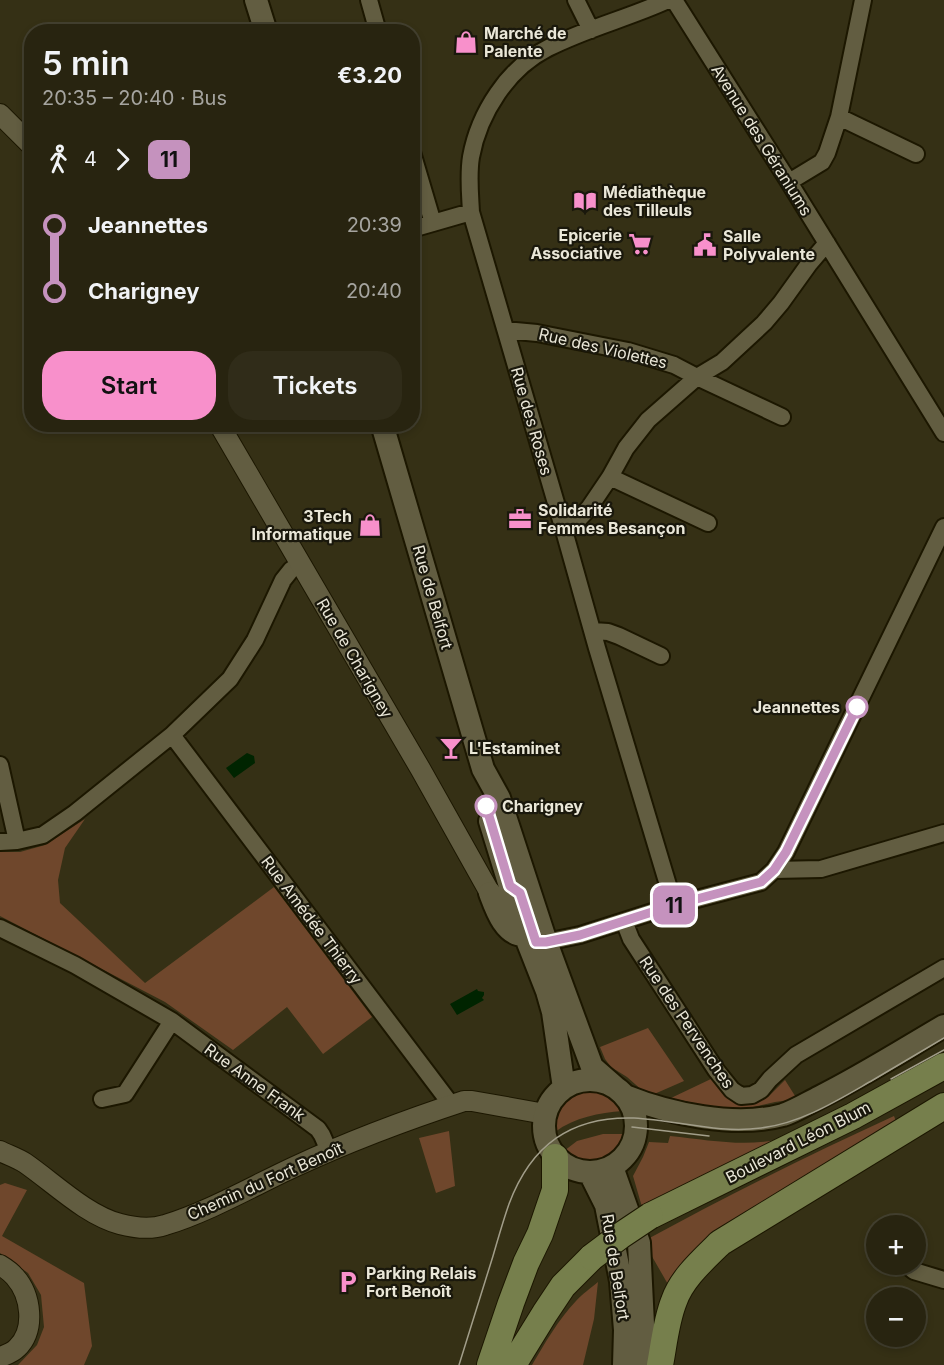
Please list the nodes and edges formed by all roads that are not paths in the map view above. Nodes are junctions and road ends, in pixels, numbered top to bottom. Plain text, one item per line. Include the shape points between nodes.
1 (256, 0) edge
2 (369, 0) edge
3 (576, 0) edge
4 (668, 0) edge
5 (674, 0) edge
6 (863, 0) edge
7 (264, 24) edge
8 (376, 24) edge
9 (591, 30) junction
10 (0, 114) edge
11 (839, 117) junction
12 (24, 138) edge
13 (916, 153) dead end
14 (420, 179) edge
15 (789, 182) junction
16 (471, 212) junction
17 (433, 223) junction
18 (420, 227) edge
19 (827, 243) junction
20 (506, 330) junction
21 (696, 377) junction
22 (782, 417) dead end
23 (224, 432) edge
24 (384, 432) edge
25 (944, 433) edge
26 (609, 477) junction
27 (708, 523) dead end
28 (563, 527) junction
29 (944, 527) edge
30 (300, 564) junction
31 (593, 631) junction
32 (661, 656) dead end
33 (172, 735) junction
34 (0, 765) edge
35 (483, 769) junction
36 (944, 833) edge
37 (17, 841) junction
38 (0, 842) edge
39 (774, 870) junction
40 (500, 890) junction
41 (674, 905) junction
42 (624, 921) junction
43 (0, 928) edge
44 (536, 938) junction
45 (944, 968) edge
46 (172, 1021) junction
47 (944, 1026) edge
48 (944, 1066) edge
49 (564, 1088) junction
50 (944, 1088) edge
51 (620, 1092) junction
52 (102, 1099) dead end
53 (449, 1106) junction
54 (944, 1106) edge
55 (545, 1114) junction
56 (0, 1151) edge
57 (329, 1151) junction
58 (555, 1157) junction
59 (601, 1170) junction
60 (651, 1223) junction
61 (594, 1264) junction
62 (0, 1265) edge
63 (926, 1275) edge
64 (944, 1280) edge
65 (0, 1357) edge
66 (490, 1365) edge
67 (513, 1365) edge
68 (525, 1365) edge
69 (624, 1365) edge
70 (645, 1365) edge
71 (660, 1365) edge

1 - 7 main road
2 - 8 street
3 - 9 street
4 - 9 street, Rue des Roses
5 - 15 street, Avenue des Géraniums
6 - 11 street
9 - 16 street, Rue des Roses via 547,48 526,62 493,100 471,156
10 - 12 street
11 - 13 street
11 - 15 street via 822,162
14 - 17 street
15 - 19 street, Avenue des Géraniums
16 - 17 street
16 - 20 street, Rue des Roses
17 - 18 street
19 - 21 street via 764,322 722,362
19 - 25 street, Avenue des Géraniums
20 - 21 street, Rue des Violettes via 628,351 674,365
20 - 28 street, Rue des Roses
21 - 22 street, Rue des Violettes
21 - 26 street via 648,420
23 - 30 street, Rue de Charigney
24 - 35 main road, Rue de Belfort
26 - 27 street
26 - 28 street via 589,508 577,521
28 - 31 street, Rue des Roses
29 - 39 street
30 - 33 street via 283,580 255,640 230,679
30 - 40 street, Rue de Charigney via 421,770
31 - 32 street via 619,636
31 - 41 street, Rue des Roses
33 - 37 street via 43,835
33 - 53 street, Rue Amédée Thierry
34 - 37 street
35 - 40 main road, Rue de Belfort via 480,784
35 - 44 main road, Rue de Belfort via 499,798
36 - 39 street via 821,869
37 - 38 street
39 - 41 street via 761,882
40 - 44 main road, Rue de Belfort via 520,893 536,942
41 - 42 street
42 - 44 street via 580,935
42 - 45 street, Rue des Pervenches via 631,939 716,1070 741,1096 761,1090 795,1055
43 - 46 street, Rue Anne Frank via 75,965
44 - 49 main road, Rue de Belfort via 553,1012
44 - 51 main road, Rue de Belfort via 592,1068
46 - 52 street via 125,1094
46 - 57 street, Rue Anne Frank via 318,1129
47 - 51 main road via 784,1114 749,1120 709,1118 642,1102
48 - 60 main road, Boulevard Léon Blum
49 - 51 main road via 590,1080
49 - 55 main road via 555,1095
50 - 60 main road, Boulevard Léon Blum
51 - 59 main road via 632,1107 635,1137 622,1160
53 - 55 street, Chemin du Fort Benoît via 472,1101
53 - 57 street, Chemin du Fort Benoît
54 - 71 main road via 720,1243 699,1264 674,1300
55 - 58 main road via 546,1146
56 - 57 street, Chemin du Fort Benoît via 96,1214 136,1228 165,1225 203,1210
58 - 59 main road via 576,1171
58 - 66 main road via 555,1190
59 - 69 main road, Rue de Belfort via 621,1281
59 - 70 main road, Rue de Belfort via 639,1243
60 - 61 main road
61 - 67 main road via 563,1286
61 - 68 main road
62 - 65 street via 15,1276 25,1292 29,1322 17,1348
63 - 64 street

